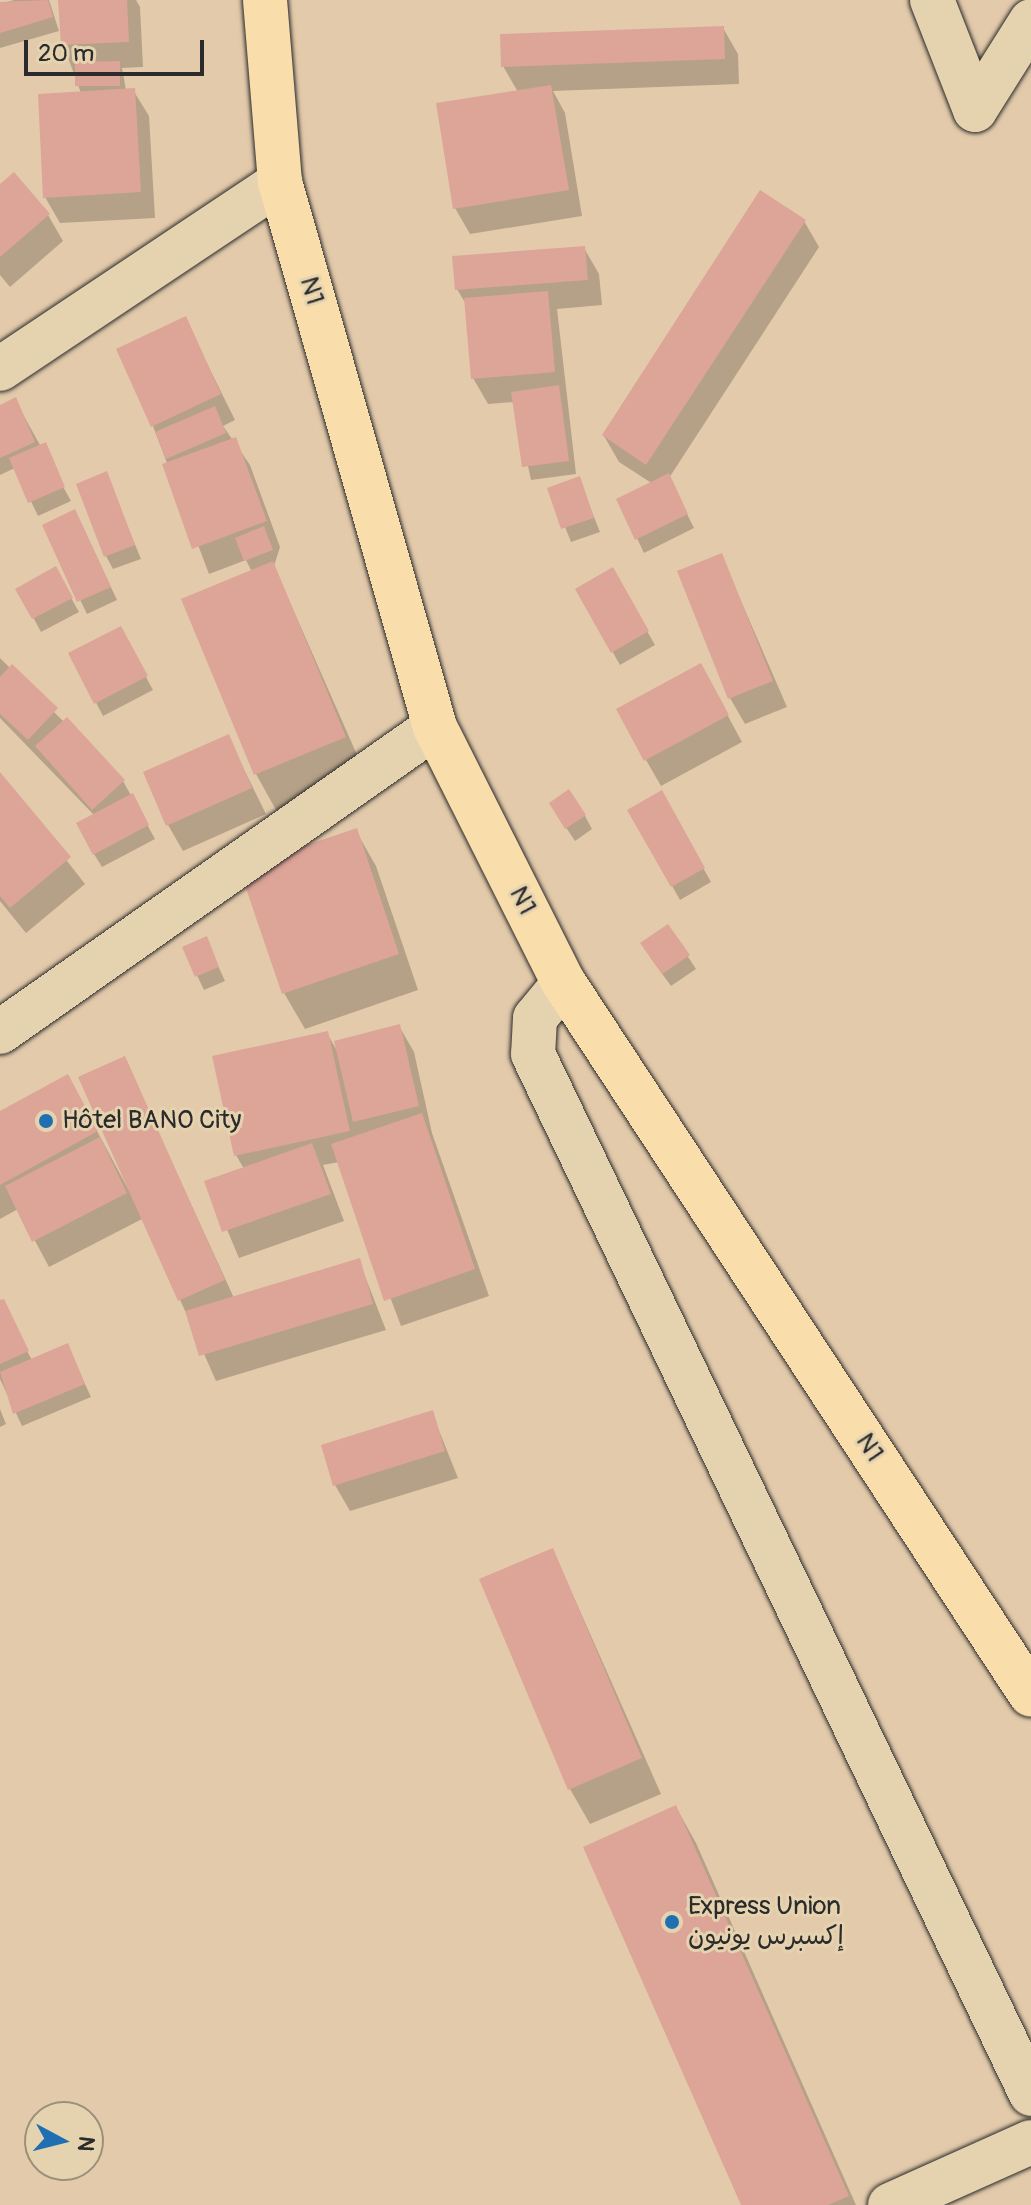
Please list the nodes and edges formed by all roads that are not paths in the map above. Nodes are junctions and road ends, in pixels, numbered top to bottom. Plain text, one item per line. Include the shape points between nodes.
1 (265, 0) edge
2 (932, 0) edge
3 (1031, 21) edge
4 (280, 182) junction
5 (0, 369) edge
6 (435, 727) junction
7 (564, 983) junction
8 (0, 1032) edge
9 (1031, 1695) edge
10 (1031, 2094) edge
11 (1031, 2142) edge
12 (890, 2205) edge

1 - 4 highway, N1
2 - 3 street via 975,110
4 - 5 street
4 - 6 highway, N1
6 - 7 highway, N1
6 - 8 street
7 - 9 highway, N1
7 - 10 street via 535,1018 533,1054
11 - 12 street

